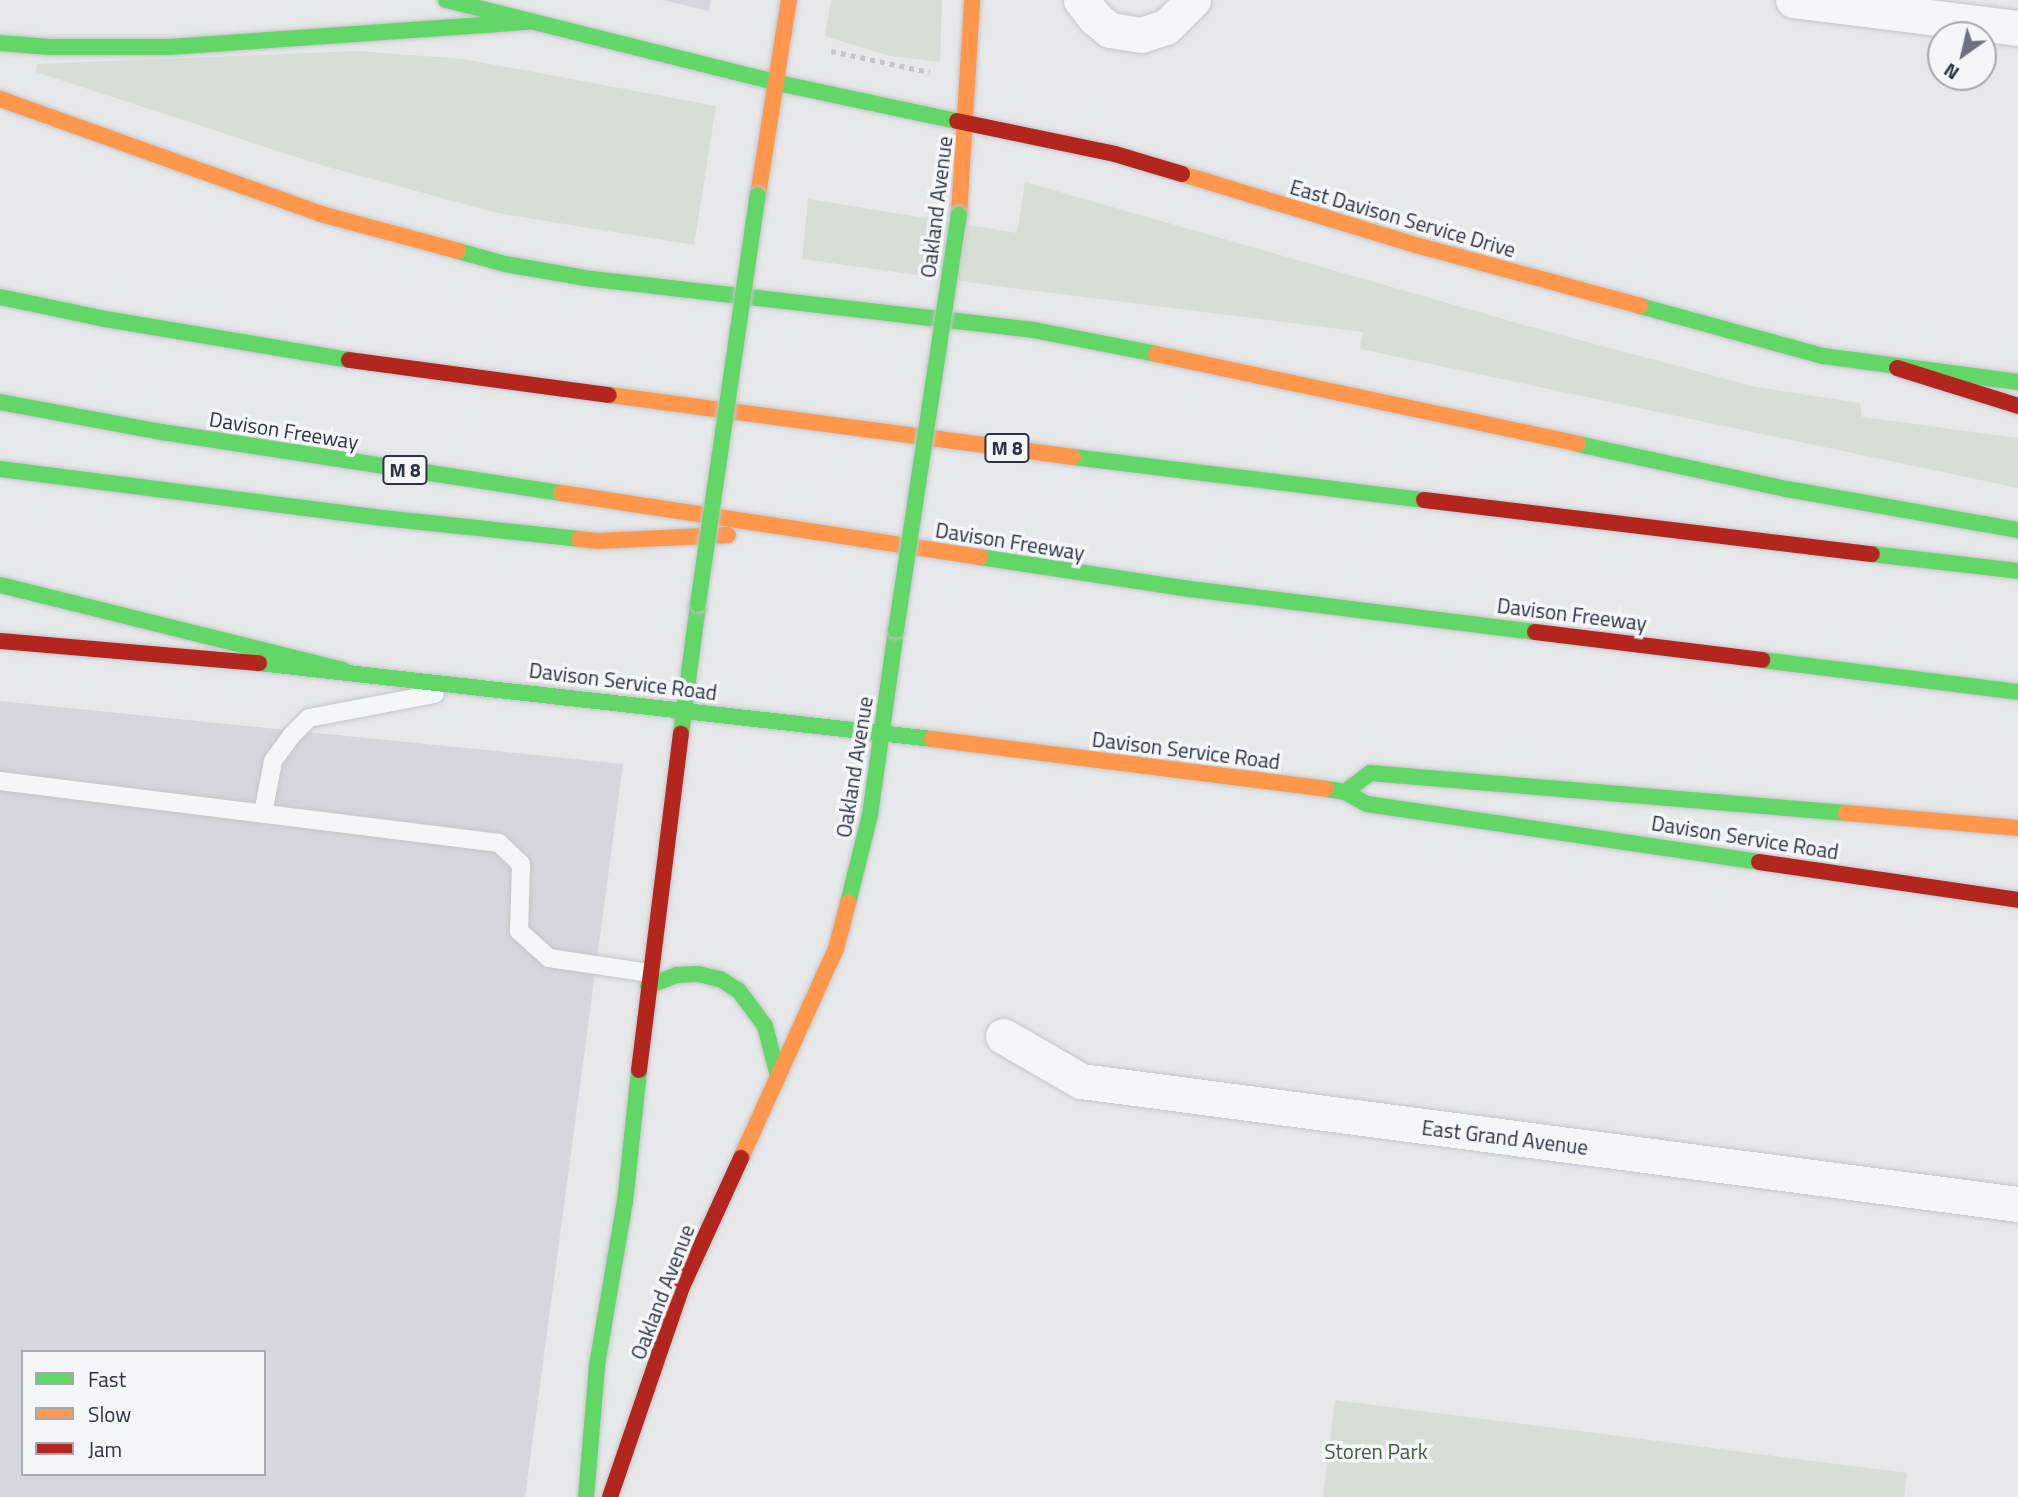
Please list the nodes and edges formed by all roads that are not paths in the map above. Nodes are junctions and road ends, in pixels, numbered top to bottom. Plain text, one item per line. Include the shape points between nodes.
1 (446, 0) edge
2 (789, 0) edge
3 (972, 0) edge
4 (1081, 0) edge
5 (1193, 0) edge
6 (1793, 0) edge
7 (528, 22) junction
8 (2018, 28) edge
9 (0, 43) edge
10 (778, 83) junction
11 (0, 99) edge
12 (967, 123) junction
13 (0, 297) edge
14 (1897, 368) junction
15 (2018, 382) edge
16 (0, 402) edge
17 (2018, 406) edge
18 (0, 470) edge
19 (2018, 530) edge
20 (812, 531) junction
21 (2018, 571) edge
22 (0, 585) edge
23 (0, 641) edge
24 (343, 670) junction
25 (478, 686) junction
26 (2018, 692) edge
27 (683, 710) junction
28 (882, 732) junction
29 (0, 781) edge
30 (1345, 792) junction
31 (263, 813) junction
32 (2018, 828) edge
33 (2018, 900) edge
34 (648, 980) junction
35 (1003, 1036) dead end
36 (778, 1076) junction
37 (2018, 1204) edge
38 (586, 1497) edge
39 (610, 1497) edge

1 - 7 main road, East Davison Service Drive
2 - 10 main road, Oakland Avenue
3 - 12 main road, Oakland Avenue
4 - 5 street via 1110,30 1141,35 1166,27
6 - 8 street
7 - 9 main road via 169,47
7 - 10 main road, East Davison Service Drive
10 - 12 main road, East Davison Service Drive
10 - 27 main road, Oakland Avenue, bridge
11 - 19 main road via 321,214 505,264 585,278 1033,330 1787,489
12 - 14 main road, East Davison Service Drive via 1115,154 1437,251 1823,356
12 - 28 main road, Oakland Avenue, bridge via 959,215
13 - 21 main road, M 8 via 357,361 1144,467
14 - 15 main road, East Davison Service Drive
14 - 17 main road
16 - 20 main road, Davison Freeway / M 8 via 162,432
18 - 20 main road via 597,541
20 - 26 main road, Davison Freeway / M 8 via 1190,590
22 - 24 main road
23 - 24 main road
24 - 25 main road, Davison Service Road
25 - 27 main road, Davison Service Road
25 - 31 lane via 309,718 274,761
27 - 28 main road, Davison Service Road
27 - 34 main road, Oakland Avenue
28 - 30 main road, Davison Service Road
28 - 36 main road, Oakland Avenue via 870,815 836,949
29 - 31 lane
30 - 32 main road via 1370,773
30 - 33 main road, Davison Service Road via 1367,804
31 - 34 lane via 499,842 520,864 519,931 549,958
34 - 36 main road via 698,974 720,979 739,991 765,1026
34 - 38 main road, Oakland Avenue via 625,1202 597,1365
35 - 37 street, East Grand Avenue via 1081,1081
36 - 39 main road, Oakland Avenue via 682,1287

